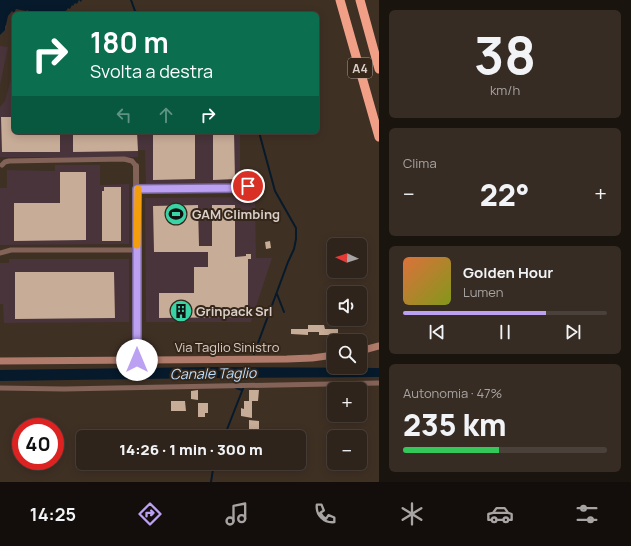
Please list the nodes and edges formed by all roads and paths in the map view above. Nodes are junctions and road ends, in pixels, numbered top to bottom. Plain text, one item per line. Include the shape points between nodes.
1 (340, 0) edge
2 (361, 0) edge
3 (379, 69) edge
4 (379, 137) edge
5 (2, 165) dead end
6 (136, 166) joint
7 (248, 186) dead end
8 (137, 189) junction
9 (137, 250) junction
10 (0, 253) edge
11 (379, 346) edge
12 (367, 349) edge
13 (327, 356) edge
14 (137, 360) junction
15 (0, 361) edge
16 (379, 383) edge
17 (0, 388) edge

1 - 4 highway, A4
2 - 3 highway, A4
5 - 6 street via 9,161 124,159 132,161
6 - 8 street
7 - 8 street
8 - 9 street
9 - 10 street via 11,250
9 - 14 street
11 - 12 main road
13 - 14 main road, Via Taglio Sinistro
14 - 15 main road, Via Taglio Sinistro
16 - 17 street

